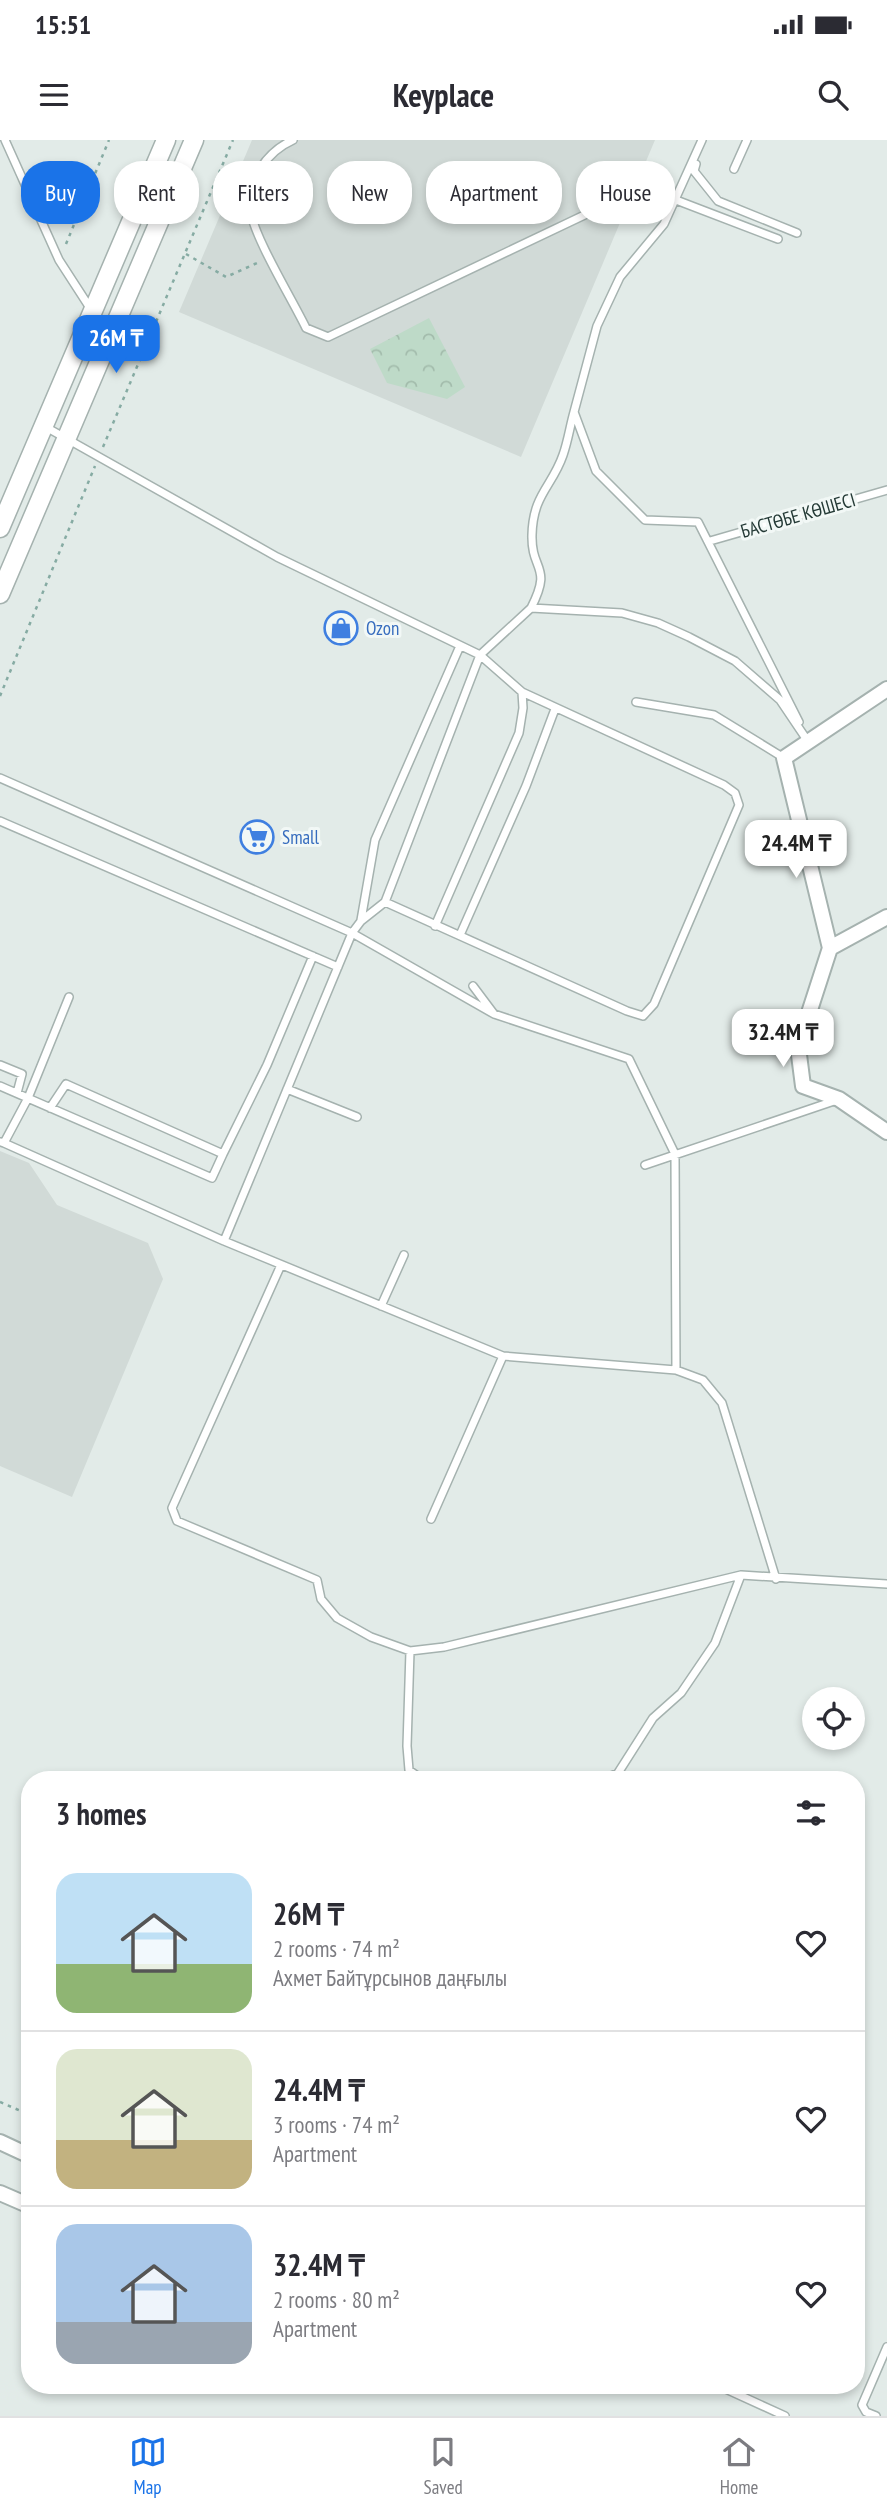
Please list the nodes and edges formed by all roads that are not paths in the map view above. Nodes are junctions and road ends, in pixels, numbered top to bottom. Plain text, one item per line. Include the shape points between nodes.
1 (5, 140) edge
2 (166, 140) edge
3 (194, 140) edge
4 (293, 140) edge
5 (703, 140) edge
6 (747, 140) edge
7 (734, 169) dead end
8 (676, 200) junction
9 (576, 219) edge
10 (797, 233) dead end
11 (778, 239) dead end
12 (92, 311) junction
13 (117, 325) junction
14 (574, 412) junction
15 (44, 426) junction
16 (68, 438) junction
17 (887, 490) edge
18 (0, 528) edge
19 (710, 541) junction
20 (0, 594) edge
21 (531, 608) junction
22 (460, 646) junction
23 (480, 655) junction
24 (887, 689) edge
25 (522, 692) junction
26 (636, 702) dead end
27 (555, 709) junction
28 (810, 744) junction
29 (784, 758) junction
30 (0, 778) edge
31 (0, 821) edge
32 (385, 902) junction
33 (887, 916) edge
34 (361, 921) junction
35 (435, 926) junction
36 (352, 933) junction
37 (460, 935) junction
38 (830, 948) junction
39 (313, 957) junction
40 (338, 967) junction
41 (473, 986) dead end
42 (69, 997) dead end
43 (494, 1014) junction
44 (0, 1065) edge
45 (0, 1086) edge
46 (287, 1089) junction
47 (17, 1093) junction
48 (28, 1098) junction
49 (839, 1099) junction
50 (50, 1108) junction
51 (357, 1117) dead end
52 (887, 1132) edge
53 (2, 1143) edge
54 (223, 1154) junction
55 (675, 1154) junction
56 (645, 1165) dead end
57 (224, 1241) junction
58 (404, 1255) dead end
59 (281, 1265) junction
60 (381, 1306) junction
61 (503, 1356) junction
62 (676, 1370) junction
63 (431, 1519) dead end
64 (741, 1575) junction
65 (776, 1579) junction
66 (887, 1584) edge
67 (410, 1651) junction
68 (411, 1771) edge
69 (619, 1771) edge
70 (0, 2142) edge
71 (21, 2151) edge
72 (0, 2193) edge
73 (21, 2202) edge
74 (887, 2347) edge
75 (737, 2394) edge
76 (785, 2416) edge
77 (876, 2416) edge

1 - 12 lane via 59,260
2 - 12 street
3 - 13 street
4 - 9 lane via 278,147 261,166 250,209 306,328 328,337
5 - 8 lane
5 - 10 lane via 694,170 718,201
6 - 7 lane
8 - 11 lane
8 - 14 lane via 664,224 620,277 597,327
12 - 13 street
12 - 15 street
13 - 16 street
14 - 19 lane via 596,471 645,520 698,522
14 - 21 lane via 563,456 541,492 534,515 532,539 543,577
15 - 16 lane
15 - 18 street
16 - 20 street
16 - 22 lane via 277,557
17 - 19 lane, БАСТӨБЕ КӨШЕСІ
19 - 28 lane
21 - 23 lane
21 - 28 lane via 622,613 689,637 735,661 780,700
22 - 23 lane
22 - 34 lane via 375,840
23 - 25 lane
23 - 32 lane
24 - 28 street
25 - 27 lane
25 - 35 lane via 519,733
26 - 29 lane via 714,715
27 - 37 lane
27 - 37 lane via 724,785 735,793 739,805 734,817 654,1004 643,1017
28 - 29 street
29 - 38 street
30 - 36 lane
31 - 39 lane
32 - 34 lane
32 - 35 lane
33 - 38 street
34 - 36 lane
35 - 37 lane
36 - 40 lane
36 - 43 lane
38 - 49 street via 798,1047 803,1086
39 - 40 lane
39 - 54 lane
40 - 46 lane
41 - 43 lane
42 - 48 lane
43 - 55 lane via 629,1059
44 - 47 lane via 22,1074
45 - 47 lane
46 - 51 lane
46 - 57 lane
47 - 48 lane
48 - 50 lane
48 - 53 lane
49 - 52 street
49 - 55 lane
50 - 54 lane via 66,1084
50 - 54 lane via 212,1178
53 - 57 lane
55 - 56 lane
55 - 62 lane
57 - 59 lane
58 - 60 lane
59 - 60 lane
59 - 67 lane via 172,1508 177,1521 317,1580 321,1598 337,1618
60 - 61 lane
61 - 62 lane
61 - 63 lane
62 - 65 lane via 703,1380 722,1404
64 - 65 lane
64 - 67 lane via 444,1647
64 - 69 lane via 715,1643 681,1693 653,1718
65 - 66 lane
67 - 68 lane via 407,1746
70 - 71 street
72 - 73 street
74 - 77 lane via 862,2405
75 - 76 lane

